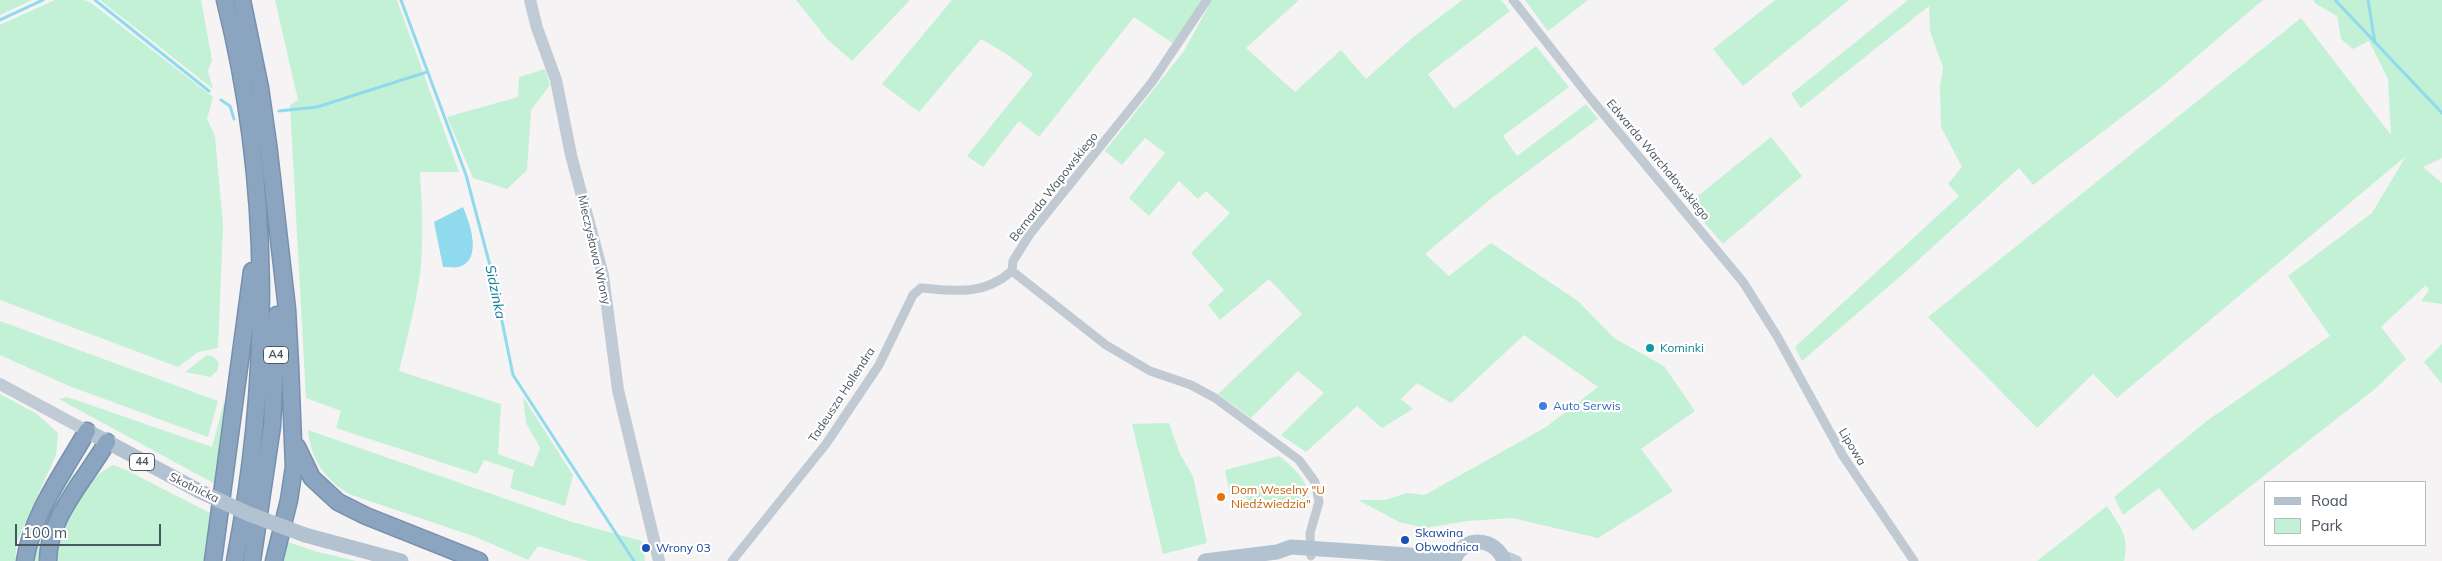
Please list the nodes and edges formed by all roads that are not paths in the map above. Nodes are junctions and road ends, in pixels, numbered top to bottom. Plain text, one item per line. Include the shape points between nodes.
1 (225, 0) edge
2 (242, 0) edge
3 (530, 0) edge
4 (1207, 0) edge
5 (1513, 0) edge
6 (274, 207) junction
7 (259, 219) junction
8 (1012, 272) junction
9 (1779, 340) joint
10 (0, 384) edge
11 (86, 431) junction
12 (293, 435) junction
13 (107, 442) junction
14 (1311, 552) junction
15 (1456, 557) edge
16 (1373, 558) edge
17 (1508, 559) edge
18 (25, 561) edge
19 (48, 561) edge
20 (213, 561) edge
21 (235, 561) edge
22 (252, 561) edge
23 (274, 561) edge
24 (401, 561) edge
25 (479, 561) edge
26 (658, 561) edge
27 (732, 561) edge
28 (1205, 561) edge
29 (1914, 561) edge

1 - 7 highway, A4 via 248,118
2 - 6 highway, A4 via 260,88
3 - 26 street, Mieczysława Wrony via 556,80 571,155 604,279 618,390
4 - 8 street, Bernarda Wapowskiego via 1152,82 1030,234 1013,261
5 - 9 street, Edwarda Warchałowskiego via 1591,99 1720,251
6 - 12 highway via 287,309
6 - 22 highway, A4 via 278,324 272,426
7 - 20 highway
7 - 21 highway, A4 via 261,316 257,401
8 - 14 street via 1106,346 1150,371 1191,385 1214,398 1299,460 1315,482 1319,502 1310,533
8 - 27 street, Tadeusza Hollendra via 981,290 921,288 913,294 879,365 826,444
9 - 29 street, Lipowa via 1843,456
10 - 11 street, Skotnicka
11 - 13 main road, Skotnicka / 44
11 - 18 highway via 40,513
12 - 23 highway via 292,484
12 - 25 highway via 312,478 338,502
13 - 19 highway via 60,519 50,542
13 - 24 main road, Skotnicka / 44, bridge via 249,514 305,535
14 - 16 main road
14 - 28 main road via 1293,556 1277,552
15 - 16 main road
15 - 17 main road via 1469,544 1483,541 1496,547

